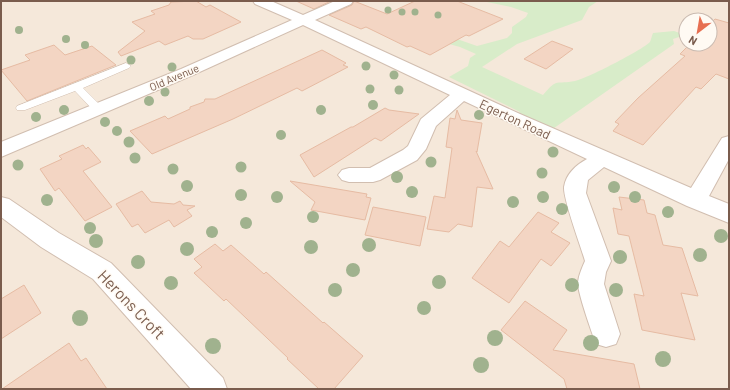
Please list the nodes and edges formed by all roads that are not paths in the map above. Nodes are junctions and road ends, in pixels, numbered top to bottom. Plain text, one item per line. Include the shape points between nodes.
1 (260, 1) edge
2 (346, 1) edge
3 (303, 19) junction
4 (126, 66) dead end
5 (77, 87) junction
6 (462, 94) junction
7 (21, 108) dead end
8 (98, 109) junction
9 (729, 142) edge
10 (1, 150) edge
11 (603, 158) junction
12 (349, 175) dead end
13 (695, 200) junction
14 (1, 205) edge
15 (729, 214) edge
16 (606, 334) dead end
17 (212, 389) edge

1 - 3 street, Egerton Road
2 - 3 street, Old Avenue
3 - 6 street, Egerton Road
3 - 8 street, Old Avenue
4 - 5 lane
5 - 7 lane
5 - 8 lane
6 - 11 street, Egerton Road
6 - 12 street via 428,123 416,149 410,155 373,175
8 - 10 street, Old Avenue
9 - 13 street
11 - 13 street, Egerton Road
11 - 16 street via 585,169 578,178 575,194 598,261 591,284
13 - 15 street, Egerton Road
14 - 17 street, Herons Croft via 50,240 102,271

